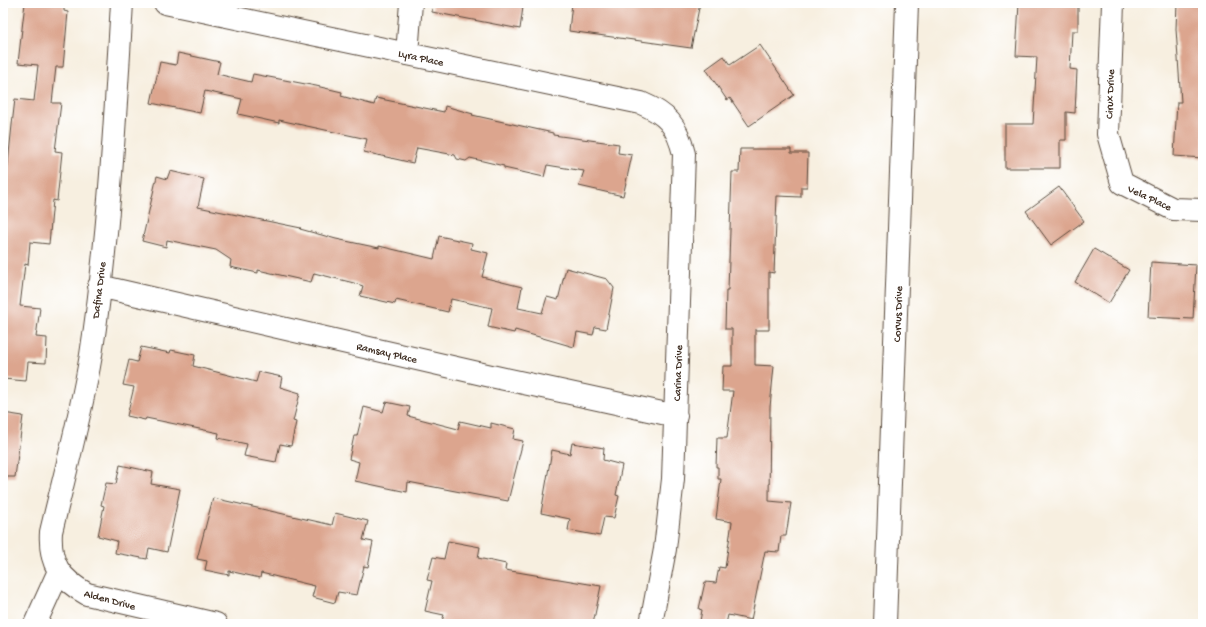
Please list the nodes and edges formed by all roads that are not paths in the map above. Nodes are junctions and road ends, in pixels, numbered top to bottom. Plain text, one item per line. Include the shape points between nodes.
1 (122, 3) edge
2 (165, 3) edge
3 (411, 3) edge
4 (907, 3) edge
5 (1113, 3) edge
6 (407, 54) junction
7 (672, 123) joint
8 (1122, 184) joint
9 (1203, 210) edge
10 (99, 286) junction
11 (676, 416) junction
12 (59, 571) junction
13 (35, 624) edge
14 (216, 624) edge
15 (651, 624) edge
16 (885, 624) edge

1 - 10 street, Dafina Drive via 112,165
2 - 6 street, Lyra Place
3 - 6 street
4 - 16 street, Corvus Drive
5 - 8 street, Cirux Drive via 1108,134
6 - 7 street, Lyra Place via 641,103 657,110
7 - 11 street, Carina Drive via 680,136 684,154
8 - 9 street, Vela Place via 1173,209
10 - 11 street, Ramsay Place
10 - 12 street, Dafina Drive via 81,409 51,532 50,542
11 - 15 street, Carina Drive via 673,479 665,549
12 - 13 street
12 - 14 street, Alden Drive via 70,585 87,594

